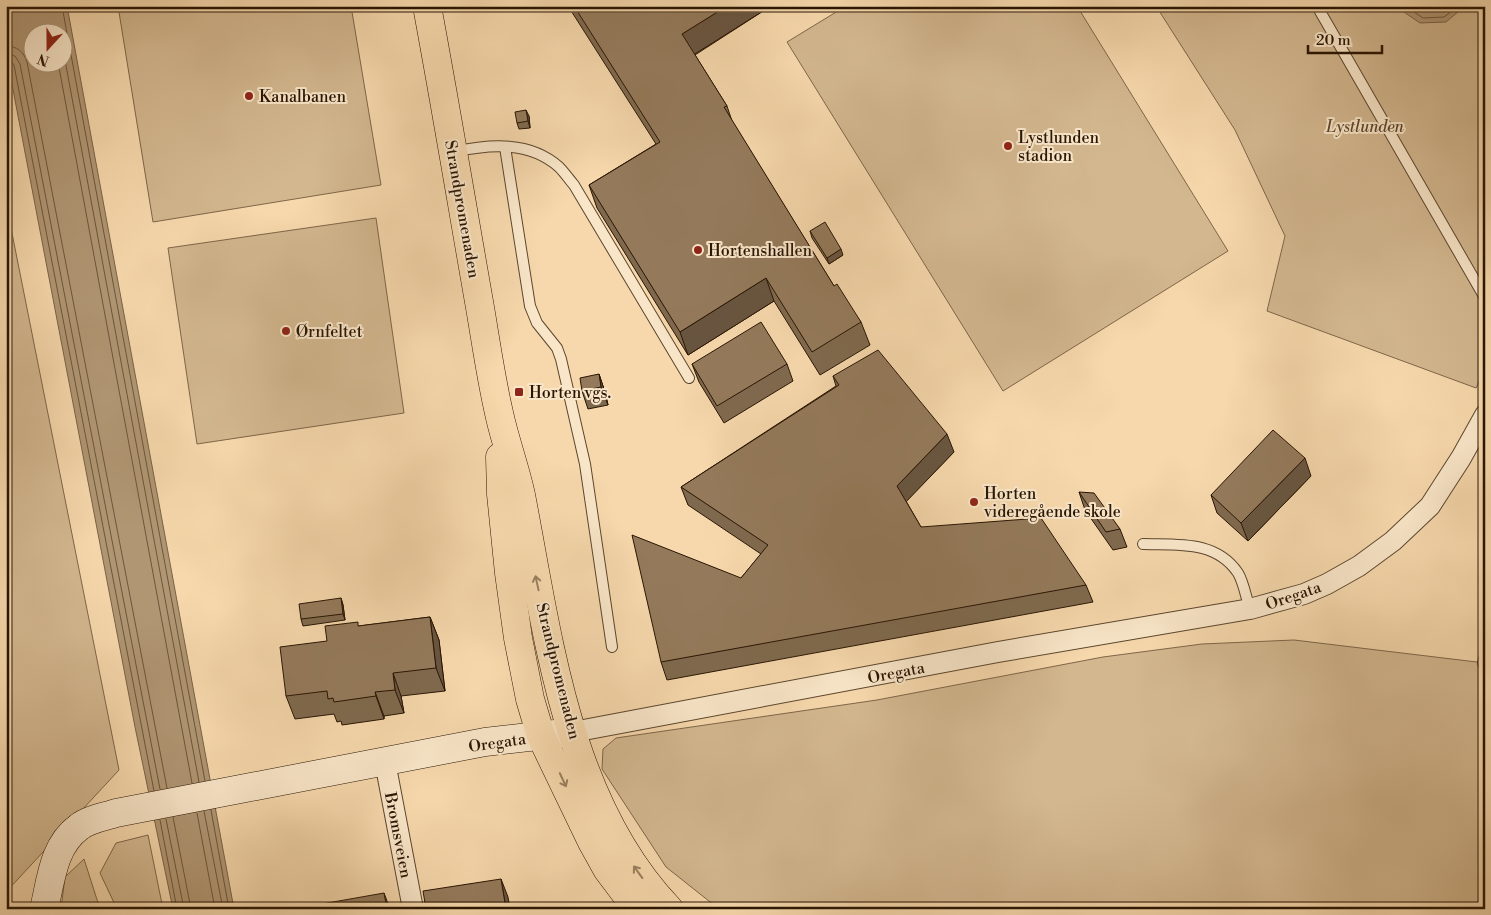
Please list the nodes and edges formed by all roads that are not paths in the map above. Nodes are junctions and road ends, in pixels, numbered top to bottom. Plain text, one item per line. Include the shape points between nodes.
1 (427, 6) edge
2 (1317, 6) edge
3 (505, 147) junction
4 (453, 152) junction
5 (1485, 298) edge
6 (689, 378) dead end
7 (499, 413) junction
8 (1485, 415) edge
9 (1143, 544) dead end
10 (1250, 610) junction
11 (612, 647) dead end
12 (573, 732) junction
13 (541, 736) junction
14 (385, 762) junction
15 (44, 909) edge
16 (413, 909) edge
17 (636, 909) edge
18 (669, 909) edge

1 - 4 main road, Strandpromenaden
2 - 5 lane
3 - 4 lane via 482,146
3 - 6 lane via 524,148 539,154 559,167 574,185
3 - 11 lane via 530,306 557,348 585,464
4 - 7 main road, Strandpromenaden
12 -> 7 main road, Strandpromenaden
7 - 13 main road, Strandpromenaden via 501,494 509,573 518,638
8 - 10 street, Oregata via 1430,506 1393,541 1327,584
9 - 10 lane via 1206,547 1223,557 1239,574
10 - 12 street, Oregata via 998,652
12 - 13 main road, Oregata
18 -> 12 main road, Strandpromenaden via 626,855 590,782
13 - 14 main road, Oregata via 485,742
13 -> 17 main road, Strandpromenaden via 607,870
14 - 15 main road, Oregata via 95,819 79,827 63,844 53,867
14 - 16 street, Bromsveien

